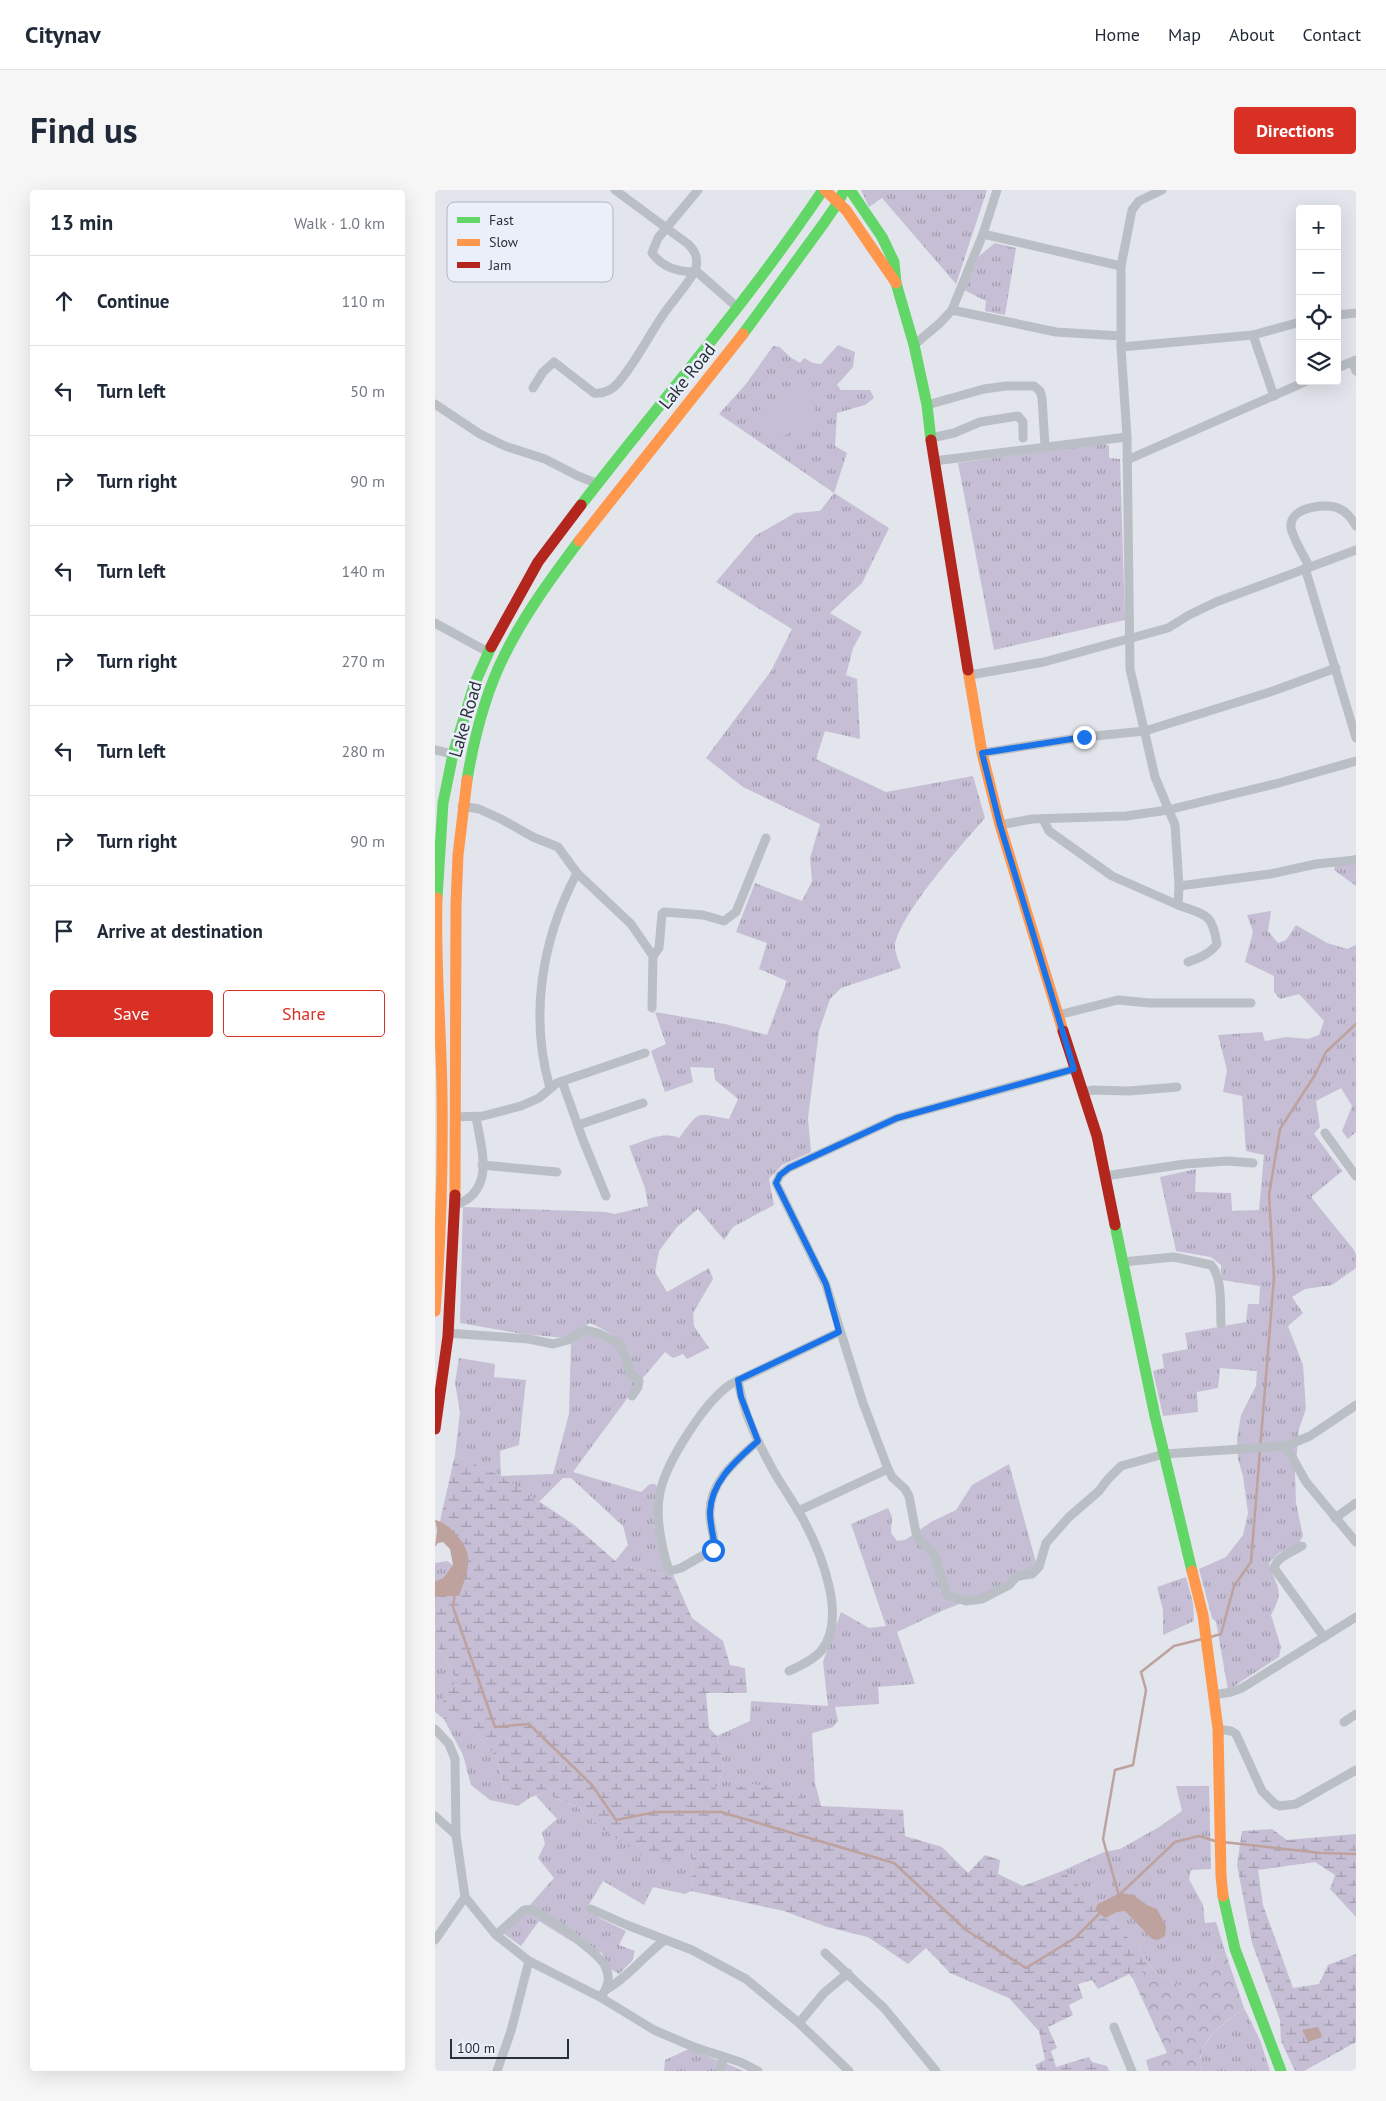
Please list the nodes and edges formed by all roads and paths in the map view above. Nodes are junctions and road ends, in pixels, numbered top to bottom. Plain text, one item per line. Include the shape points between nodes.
1 (615, 190) edge
2 (698, 190) edge
3 (824, 190) edge
4 (849, 190) edge
5 (997, 190) edge
6 (1162, 190) edge
7 (841, 196) edge
8 (666, 228) junction
9 (983, 234) junction
10 (1121, 266) junction
11 (695, 271) junction
12 (895, 283) junction
13 (737, 308) junction
14 (953, 310) junction
15 (1356, 313) edge
16 (1341, 315) edge
17 (1296, 323) edge
18 (1253, 335) junction
19 (1121, 336) junction
20 (914, 344) junction
21 (1121, 348) junction
22 (1354, 361) edge
23 (1341, 366) edge
24 (1356, 371) edge
25 (1298, 385) edge
26 (533, 388) dead end
27 (1274, 396) junction
28 (435, 404) edge
29 (927, 404) junction
30 (1127, 437) junction
31 (931, 438) junction
32 (1023, 438) dead end
33 (1045, 446) junction
34 (1127, 460) junction
35 (934, 461) junction
36 (598, 484) junction
37 (1356, 526) edge
38 (1356, 550) edge
39 (1307, 567) junction
40 (435, 623) edge
41 (1130, 639) junction
42 (488, 652) junction
43 (1336, 668) junction
44 (970, 675) junction
45 (1145, 730) junction
46 (1356, 738) edge
47 (435, 750) edge
48 (982, 753) junction
49 (453, 754) junction
50 (1356, 761) edge
51 (462, 806) junction
52 (1168, 810) junction
53 (1043, 819) junction
54 (1000, 825) junction
55 (766, 838) dead end
56 (1356, 860) edge
57 (577, 873) junction
58 (1179, 886) junction
59 (1178, 905) junction
60 (653, 956) junction
61 (1188, 962) dead end
62 (436, 964) edge
63 (1251, 1003) dead end
64 (652, 1008) dead end
65 (1058, 1015) junction
66 (645, 1053) dead end
67 (1074, 1069) junction
68 (562, 1081) junction
69 (550, 1088) junction
70 (1177, 1088) dead end
71 (1082, 1092) junction
72 (643, 1103) dead end
73 (455, 1117) junction
74 (476, 1117) junction
75 (578, 1125) junction
76 (1325, 1133) dead end
77 (1253, 1163) dead end
78 (482, 1165) junction
79 (557, 1172) dead end
80 (1105, 1176) junction
81 (1356, 1176) edge
82 (438, 1194) edge
83 (606, 1196) dead end
84 (454, 1206) junction
85 (1122, 1262) junction
86 (435, 1311) edge
87 (1221, 1324) dead end
88 (839, 1332) junction
89 (447, 1333) junction
90 (738, 1380) junction
91 (632, 1396) dead end
92 (1356, 1405) edge
93 (435, 1429) edge
94 (758, 1441) junction
95 (1286, 1446) junction
96 (1164, 1454) junction
97 (888, 1469) junction
98 (1356, 1503) edge
99 (798, 1511) junction
100 (1335, 1518) junction
101 (1356, 1542) edge
102 (1302, 1546) dead end
103 (1356, 1617) edge
104 (1324, 1637) junction
105 (789, 1671) dead end
106 (1215, 1695) junction
107 (1356, 1714) edge
108 (1344, 1722) dead end
109 (1218, 1729) junction
110 (435, 1730) edge
111 (1356, 1770) edge
112 (435, 1816) edge
113 (455, 1835) junction
114 (465, 1897) junction
115 (591, 1909) dead end
116 (496, 1934) junction
117 (435, 1940) edge
118 (665, 1940) junction
119 (825, 1953) dead end
120 (529, 1961) junction
121 (848, 1973) junction
122 (607, 1989) junction
123 (600, 1997) junction
124 (799, 2023) junction
125 (1114, 2026) dead end
126 (724, 2057) junction
127 (497, 2071) edge
128 (720, 2071) edge
129 (758, 2071) edge
130 (849, 2071) edge
131 (936, 2071) edge
132 (1132, 2071) edge
133 (1281, 2071) edge

1 - 8 street
2 - 8 street
3 - 7 main road
3 - 13 main road, Lake Road
4 - 12 main road via 882,237 894,262
5 - 9 street
6 - 10 street via 1139,201 1132,210
7 - 12 main road
7 - 51 main road, Lake Road via 776,291 576,543 509,645 484,707
8 - 11 street via 695,252
8 - 11 street via 653,245 652,253 670,268
9 - 10 street
9 - 14 street
10 - 19 street
11 - 13 street
11 - 26 street via 626,372 609,390 594,393 554,362
12 - 20 main road
13 - 36 main road, Lake Road
14 - 19 street via 1056,332
14 - 20 street
15 - 16 street
17 - 18 street
18 - 21 street
18 - 27 street
19 - 21 street
20 - 29 main road
21 - 30 street
22 - 23 street
22 - 24 street
25 - 27 street
27 - 34 street
28 - 36 street via 480,434
29 - 31 main road
29 - 33 street via 984,389 1034,386 1042,398
30 - 33 street
30 - 34 street
31 - 32 street via 954,433 979,422 1018,416 1023,422
31 - 35 main road
33 - 35 street
34 - 41 street
35 - 44 main road
36 - 42 main road, Lake Road via 538,562
37 - 39 street via 1341,509 1331,506 1309,508 1292,518 1291,528
38 - 39 street
39 - 41 street via 1216,602 1168,628
39 - 43 street
40 - 42 street
41 - 44 street via 1044,662
41 - 45 street via 1131,670
42 - 49 main road, Lake Road via 474,685
43 - 45 street
43 - 46 street
44 - 48 main road
45 - 48 street
45 - 52 street via 1155,777
47 - 49 street
48 - 54 main road
49 - 62 main road, Lake Road via 443,803
50 - 52 street
51 - 57 street via 479,809 533,838 558,847
51 - 73 main road, Lake Road via 455,973
52 - 53 street via 1126,816
52 - 58 street via 1175,825
53 - 54 street
53 - 59 street via 1049,831 1112,876
54 - 65 main road
55 - 60 street via 736,912 724,920 664,912 659,948
56 - 58 street
57 - 60 street via 631,924
57 - 69 street via 560,908 547,952 540,999 540,1042
58 - 59 street
59 - 61 street via 1209,917 1214,926 1215,947 1204,956
60 - 64 street
62 - 82 main road, Lake Road via 442,1091
63 - 65 street via 1119,1000
65 - 67 main road
66 - 68 street
67 - 71 main road
67 - 88 street via 897,1118 780,1175 776,1183 826,1284
68 - 69 street
68 - 75 street
69 - 74 street via 539,1098 521,1106
70 - 71 street
71 - 80 main road via 1097,1136
72 - 75 street
73 - 74 street
73 - 84 main road, Lake Road
74 - 78 street
75 - 83 street
76 - 81 street
77 - 80 street via 1185,1164
78 - 79 street
78 - 84 street via 482,1179 475,1193
80 - 85 main road
82 - 86 main road, Lake Road via 441,1250
84 - 89 main road, Lake Road
85 - 87 street via 1174,1257 1211,1265 1217,1281
85 - 96 main road
88 - 90 street
88 - 97 street
89 - 91 street via 553,1344 590,1330 621,1347 629,1372 639,1378
89 - 93 main road, Lake Road
90 - 94 street
90 - 94 street via 711,1401 679,1450 660,1490 658,1517 670,1571 714,1549 710,1511 716,1488 726,1471
92 - 95 street via 1310,1436
94 - 99 street
95 - 96 street
95 - 100 street via 1306,1482
96 - 97 street via 1118,1468 1046,1543 1036,1570 1030,1575 1020,1575 995,1594 975,1600 947,1596 934,1554 915,1533 909,1496
96 - 106 main road via 1203,1615
97 - 99 street
98 - 100 street
99 - 105 street via 823,1567 833,1612 827,1642 820,1652
100 - 101 street
102 - 104 street via 1276,1562 1274,1568
103 - 104 street
104 - 106 street via 1243,1688
106 - 109 main road
107 - 108 street
109 - 111 street via 1231,1730 1236,1734 1262,1790 1280,1806 1295,1804
109 - 133 main road via 1224,1904 1235,1949
110 - 113 street via 449,1744 455,1759
112 - 113 street
113 - 114 street
114 - 116 street
114 - 117 street
115 - 118 street
116 - 120 street
116 - 122 street via 524,1910 535,1910 602,1960 607,1968
118 - 122 street via 646,1954 620,1982
118 - 124 street via 692,1950 747,1979
119 - 121 street
120 - 123 street
120 - 127 street
121 - 124 street via 824,1993
121 - 131 street via 884,2008
122 - 123 street
123 - 126 street via 654,2030
124 - 130 street
125 - 132 street
126 - 128 street
126 - 129 street

